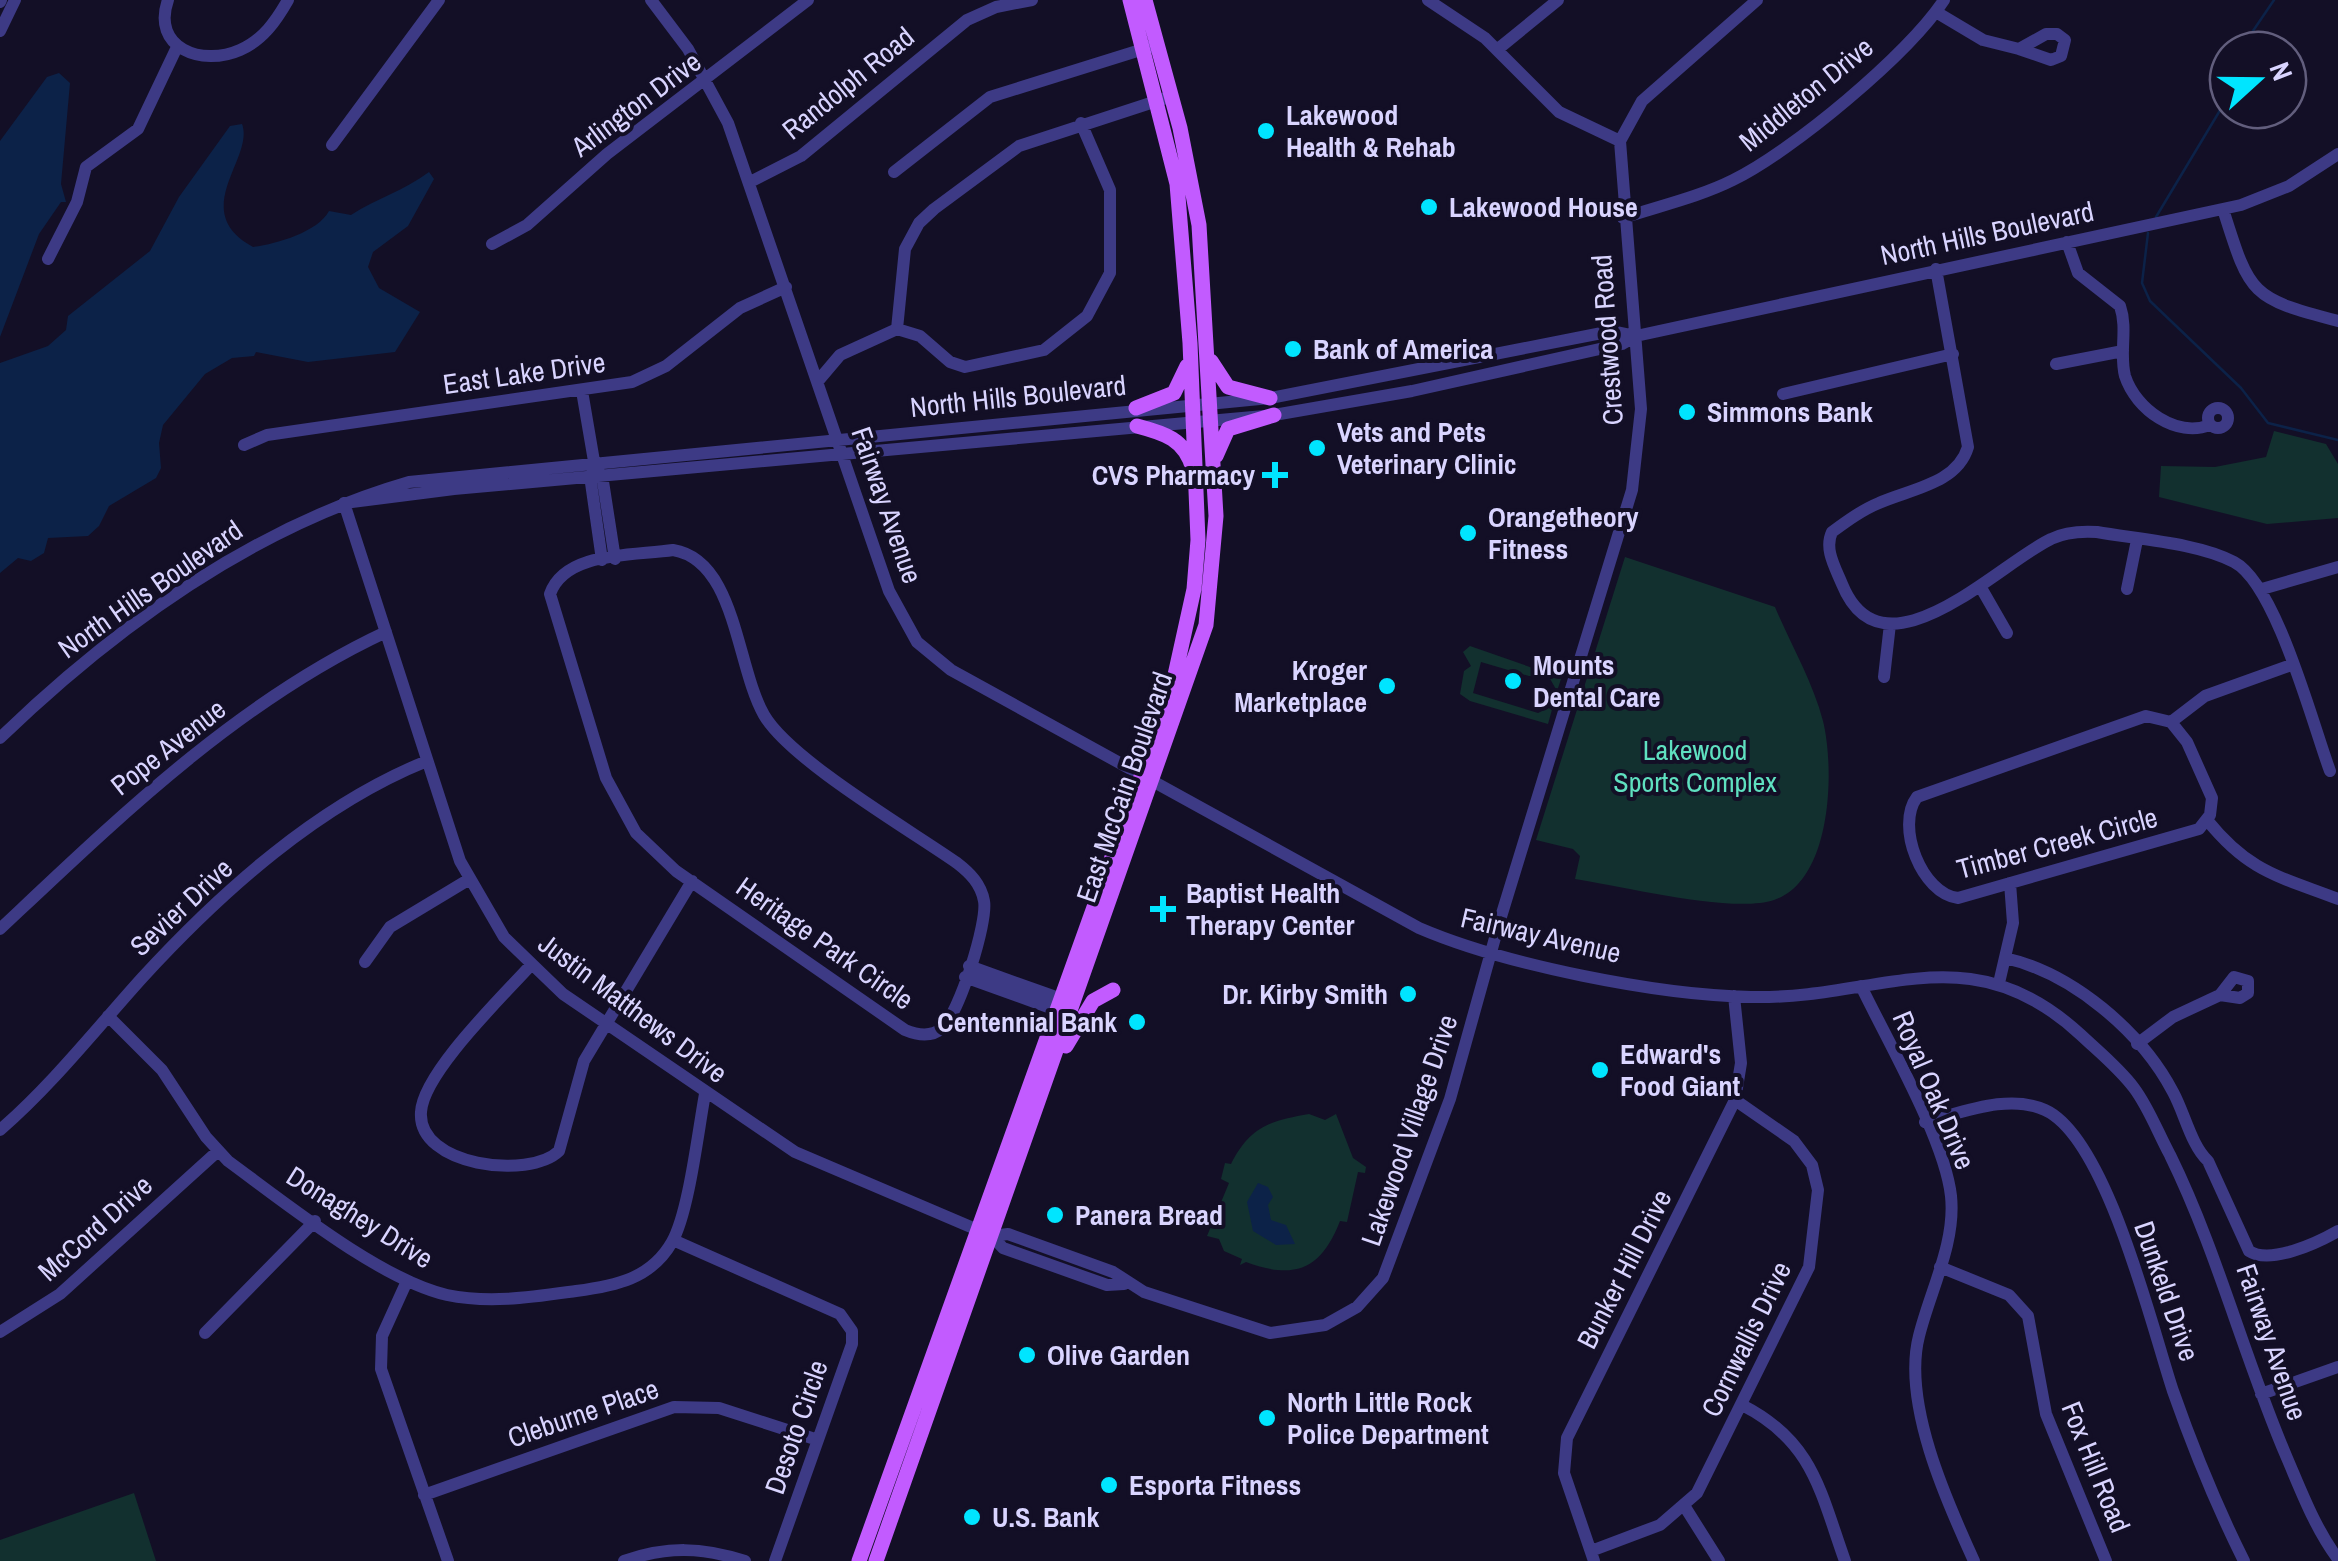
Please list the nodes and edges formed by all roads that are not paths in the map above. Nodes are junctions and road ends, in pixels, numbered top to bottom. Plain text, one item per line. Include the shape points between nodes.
1 (16, 0) edge
2 (168, 0) edge
3 (288, 0) edge
4 (439, 0) edge
5 (652, 0) edge
6 (808, 0) edge
7 (1032, 0) edge
8 (1130, 0) edge
9 (1145, 0) edge
10 (1428, 0) edge
11 (1558, 0) edge
12 (1757, 0) edge
13 (1940, 6) edge
14 (0, 31) edge
15 (1150, 46) junction
16 (177, 47) junction
17 (1498, 49) junction
18 (2019, 49) dead end
19 (706, 81) junction
20 (1164, 98) junction
21 (1082, 123) junction
22 (1620, 141) junction
23 (332, 145) dead end
24 (2338, 154) edge
25 (894, 172) dead end
26 (750, 182) junction
27 (2222, 209) junction
28 (1623, 218) junction
29 (2067, 242) junction
30 (492, 244) dead end
31 (48, 258) dead end
32 (1936, 270) junction
33 (786, 287) junction
34 (2338, 321) edge
35 (897, 329) junction
36 (1636, 336) junction
37 (1189, 348) junction
38 (2123, 351) junction
39 (1208, 353) junction
40 (1953, 354) junction
41 (2056, 364) dead end
42 (818, 381) junction
43 (582, 391) junction
44 (1784, 394) dead end
45 (1272, 407) junction
46 (1136, 408) junction
47 (1201, 412) junction
48 (2210, 425) dead end
49 (1137, 426) junction
50 (244, 445) dead end
51 (840, 446) junction
52 (596, 471) junction
53 (1205, 477) junction
54 (344, 504) junction
55 (2137, 540) junction
56 (608, 559) junction
57 (2338, 567) edge
58 (1980, 586) junction
59 (2127, 589) dead end
60 (2262, 589) junction
61 (1890, 624) junction
62 (386, 632) junction
63 (2006, 633) dead end
64 (2291, 665) junction
65 (1884, 677) dead end
66 (2171, 722) junction
67 (0, 738) edge
68 (427, 761) junction
69 (2330, 771) dead end
70 (1147, 778) junction
71 (2207, 820) junction
72 (468, 880) junction
73 (692, 881) junction
74 (2010, 883) junction
75 (2338, 899) edge
76 (0, 929) edge
77 (1491, 953) junction
78 (2005, 958) junction
79 (365, 962) dead end
80 (530, 966) junction
81 (967, 972) junction
82 (1998, 983) junction
83 (1861, 986) junction
84 (1113, 990) dead end
85 (2220, 995) dead end
86 (1734, 996) junction
87 (1065, 1007) junction
88 (108, 1016) junction
89 (605, 1024) junction
90 (2136, 1044) junction
91 (1050, 1071) junction
92 (705, 1094) junction
93 (1735, 1100) junction
94 (1925, 1122) junction
95 (0, 1130) edge
96 (218, 1152) junction
97 (2198, 1152) junction
98 (2173, 1162) junction
99 (315, 1221) junction
100 (2338, 1231) edge
101 (985, 1232) junction
102 (673, 1240) junction
103 (1940, 1267) junction
104 (408, 1281) junction
105 (0, 1332) edge
106 (205, 1333) dead end
107 (2338, 1368) edge
108 (2261, 1394) junction
109 (1742, 1406) junction
110 (818, 1440) junction
111 (424, 1494) junction
112 (1684, 1507) junction
113 (1593, 1556) edge
114 (2338, 1559) edge
115 (448, 1561) edge
116 (624, 1561) edge
117 (745, 1561) edge
118 (775, 1561) edge
119 (859, 1561) edge
120 (876, 1561) edge
121 (1720, 1561) edge
122 (1844, 1561) edge
123 (1974, 1561) edge
124 (2106, 1561) edge
125 (2244, 1561) edge

1 - 14 street
2 - 16 street via 165,26
3 - 16 street via 267,32 238,51 206,57
4 - 23 street
5 - 19 street, Fairway Avenue
6 - 19 street, Arlington Drive
7 - 26 street, Randolph Road via 966,20 801,156
8 - 15 main road, East McCain Boulevard
9 - 15 main road, East McCain Boulevard
10 - 17 street
11 - 17 street
12 - 22 street via 1642,101
13 - 18 street via 1983,40
13 - 28 street, Middleton Drive via 1894,56 1768,160 1718,187
15 - 20 main road, East McCain Boulevard
15 - 25 street via 990,97
16 - 31 street via 138,129 86,167 77,202
17 - 22 street via 1560,112
19 - 26 street, Fairway Avenue
19 - 30 street, Arlington Drive via 607,154 527,226
20 - 21 street
20 - 37 main road, East McCain Boulevard via 1181,215
20 - 39 main road, East McCain Boulevard via 1195,200
21 - 35 street via 1019,146 919,223 905,249
21 - 35 street via 1110,190 1110,273 1087,316 1044,350 965,367 920,336
22 - 28 street, Crestwood Road
24 - 27 street, North Hills Boulevard via 2289,186
26 - 33 street, Fairway Avenue
27 - 29 street, North Hills Boulevard
27 - 34 street via 2243,271 2260,295
28 - 36 street, Crestwood Road
29 - 32 street, North Hills Boulevard
29 - 38 street via 2078,273 2120,306
32 - 36 street, North Hills Boulevard
32 - 40 street
33 - 42 street, Fairway Avenue
33 - 43 street, East Lake Drive via 740,308 651,375
35 - 42 street via 840,355
36 - 45 street, North Hills Boulevard via 1412,391
36 - 77 street, Crestwood Road via 1641,409 1632,490
37 - 46 main road via 1174,393
37 - 47 main road, East McCain Boulevard
38 - 41 street
38 - 48 street via 2127,381 2166,422 2190,432
39 - 45 main road via 1228,387
39 - 47 main road, East McCain Boulevard
40 - 44 street
40 - 61 street via 1969,438 1960,464 1947,476 1868,508 1829,540 1852,604
42 - 51 street, Fairway Avenue
43 - 50 street, East Lake Drive via 267,436
43 - 52 street
45 - 47 street, North Hills Boulevard
45 - 53 main road via 1226,431
46 - 47 street, North Hills Boulevard
46 - 51 street, North Hills Boulevard
47 - 49 street, North Hills Boulevard
47 - 53 main road, East McCain Boulevard
49 - 51 street, North Hills Boulevard
49 - 53 main road via 1168,434
51 - 52 street, North Hills Boulevard
51 - 70 street, Fairway Avenue via 897,612 917,642 952,670
52 - 54 street, North Hills Boulevard via 431,477
52 - 56 street
53 - 70 main road, East McCain Boulevard via 1194,589
54 - 62 street, Justin Matthews Drive
54 - 67 street, North Hills Boulevard via 272,534 221,565 73,673
55 - 58 street via 2096,532 2061,535
55 - 59 street
55 - 60 street via 2226,558
56 - 73 street, Heritage Park Circle via 562,573 550,594 554,614 616,802 650,848
56 - 81 street, Heritage Park Circle via 673,550 709,567 756,699 776,732 977,882 985,919
57 - 60 street
58 - 61 street via 1928,615
58 - 63 street
60 - 64 street
61 - 65 street
62 - 68 street, Justin Matthews Drive
62 - 76 street, Pope Avenue via 307,673 164,778
64 - 66 street via 2205,696
64 - 69 street
66 - 71 street via 2210,792
66 - 74 street, Timber Creek Circle via 2152,716 2128,720 1917,798 1909,827 1934,889 1958,898
68 - 72 street, Justin Matthews Drive
68 - 88 street, Sevier Drive via 354,796 294,839 166,953
70 - 77 street, Fairway Avenue via 1419,928
70 - 87 main road, East McCain Boulevard
71 - 74 street, Timber Creek Circle via 2189,834
71 - 75 street via 2254,867
72 - 79 street via 390,927
72 - 80 street, Justin Matthews Drive
73 - 81 street, Heritage Park Circle via 916,1035 944,1027
73 - 89 street
74 - 78 street via 2013,923
77 - 86 street, Fairway Avenue via 1675,991
77 - 101 street, Lakewood Village Drive via 1453,1088 1391,1264 1365,1300 1325,1325 1270,1333 1124,1284 1112,1272 1008,1234
78 - 82 street
78 - 90 street via 2060,977
80 - 89 street, Justin Matthews Drive
80 - 89 street via 433,1084 421,1111 433,1142 484,1164 534,1165 556,1155 566,1139 584,1061
81 - 87 street
82 - 83 street, Fairway Avenue via 1941,976
82 - 98 street, Fairway Avenue via 2053,1010 2120,1072
83 - 86 street, Fairway Avenue
83 - 94 street, Royal Oak Drive
84 - 91 main road via 1093,1001
85 - 90 street via 2172,1017
86 - 93 street, Bunker Hill Drive via 1741,1063
87 - 91 main road, East McCain Boulevard
87 - 101 main road, East McCain Boulevard
88 - 95 street, Sevier Drive
88 - 96 street, Donaghey Drive via 162,1070
89 - 92 street, Justin Matthews Drive
90 - 97 street via 2172,1089
91 - 101 main road, East McCain Boulevard
92 - 101 street, Justin Matthews Drive via 796,1152
92 - 102 street
93 - 109 street, Cornwallis Drive via 1804,1152 1818,1190 1809,1268
93 - 113 street, Bunker Hill Drive via 1567,1438 1564,1474
94 - 103 street, Royal Oak Drive via 1951,1194
94 - 125 street, Dunkeld Drive via 2022,1103 2045,1110 2072,1133 2139,1269 2174,1392
96 - 99 street, Donaghey Drive
96 - 105 street, McCord Drive via 60,1294
97 - 98 street
97 - 100 street via 2254,1254 2272,1255
98 - 108 street, Fairway Avenue via 2216,1255
99 - 104 street, Donaghey Drive
99 - 106 street
101 - 119 main road, East McCain Boulevard
101 - 120 main road, East McCain Boulevard
102 - 104 street, Donaghey Drive via 646,1271 594,1289 490,1300 449,1296
102 - 110 street, Desoto Circle via 848,1323 852,1344
103 - 123 street, Royal Oak Drive via 1918,1336 1914,1382
103 - 124 street, Fox Hill Road via 2009,1294 2028,1316 2046,1414
104 - 111 street via 382,1336 381,1368
107 - 108 street
108 - 114 street, Fairway Avenue via 2307,1506
109 - 112 street, Cornwallis Drive
109 - 122 street via 1782,1428 1803,1452
110 - 111 street, Cleburne Place via 719,1408 674,1407
110 - 118 street, Desoto Circle
111 - 115 street
112 - 113 street
112 - 121 street
116 - 117 street via 676,1548

